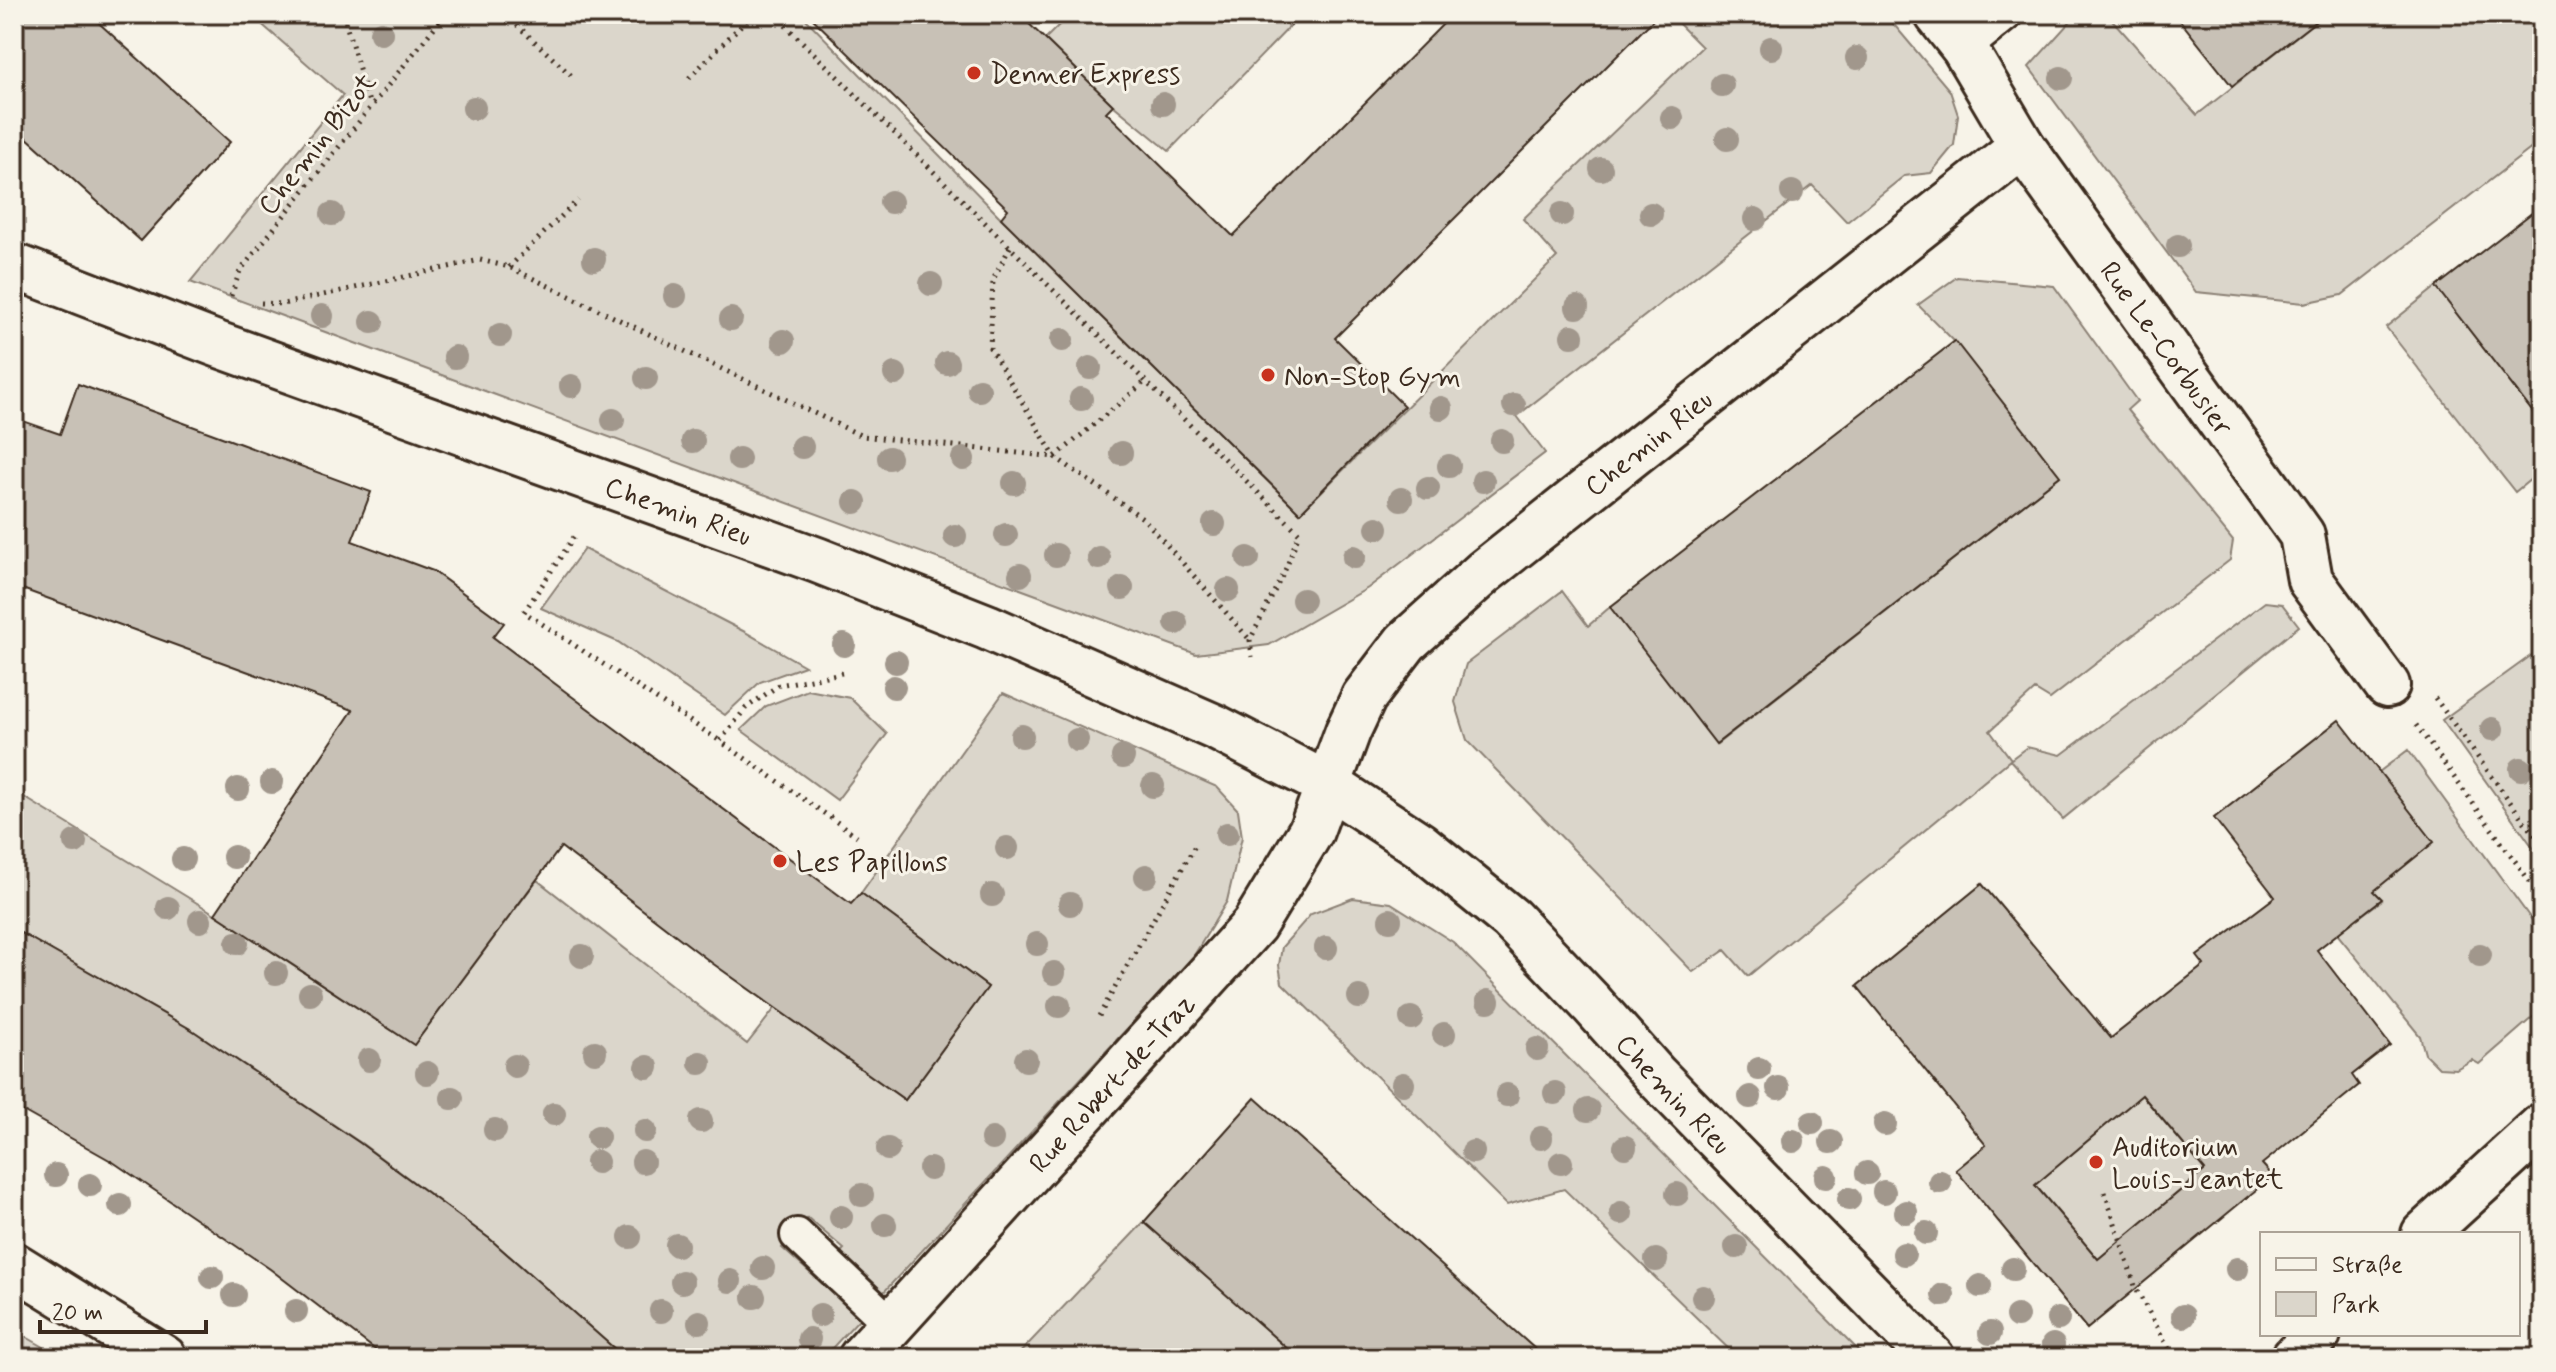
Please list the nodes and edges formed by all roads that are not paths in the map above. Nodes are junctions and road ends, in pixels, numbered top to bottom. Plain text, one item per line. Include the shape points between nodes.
1 (1937, 14) edge
2 (2006, 14) edge
3 (1964, 48) junction
4 (2022, 146) junction
5 (14, 266) edge
6 (2393, 694) road end
7 (1330, 786) junction
8 (2534, 1141) edge
9 (2426, 1232) edge
10 (797, 1235) dead end
11 (14, 1265) edge
12 (892, 1325) junction
13 (2316, 1336) edge
14 (164, 1358) edge
15 (861, 1358) edge
16 (1932, 1358) edge
17 (2294, 1358) edge

1 - 3 street, Rue Le-Corbusier
2 - 3 lane
3 - 4 street, Rue Le-Corbusier
4 - 6 street, Rue Le-Corbusier via 2302,535 2310,580
4 - 7 street, Chemin Rieu via 1484,572 1406,642 1364,697
5 - 7 street, Chemin Rieu via 944,610 1217,728
7 - 12 street, Rue Robert-de-Traz via 1311,831 1254,925
7 - 16 street, Chemin Rieu via 1420,845 1511,919 1656,1076
8 - 9 street
10 - 12 lane
11 - 14 street
12 - 15 street, Rue Robert-de-Traz
13 - 17 street

